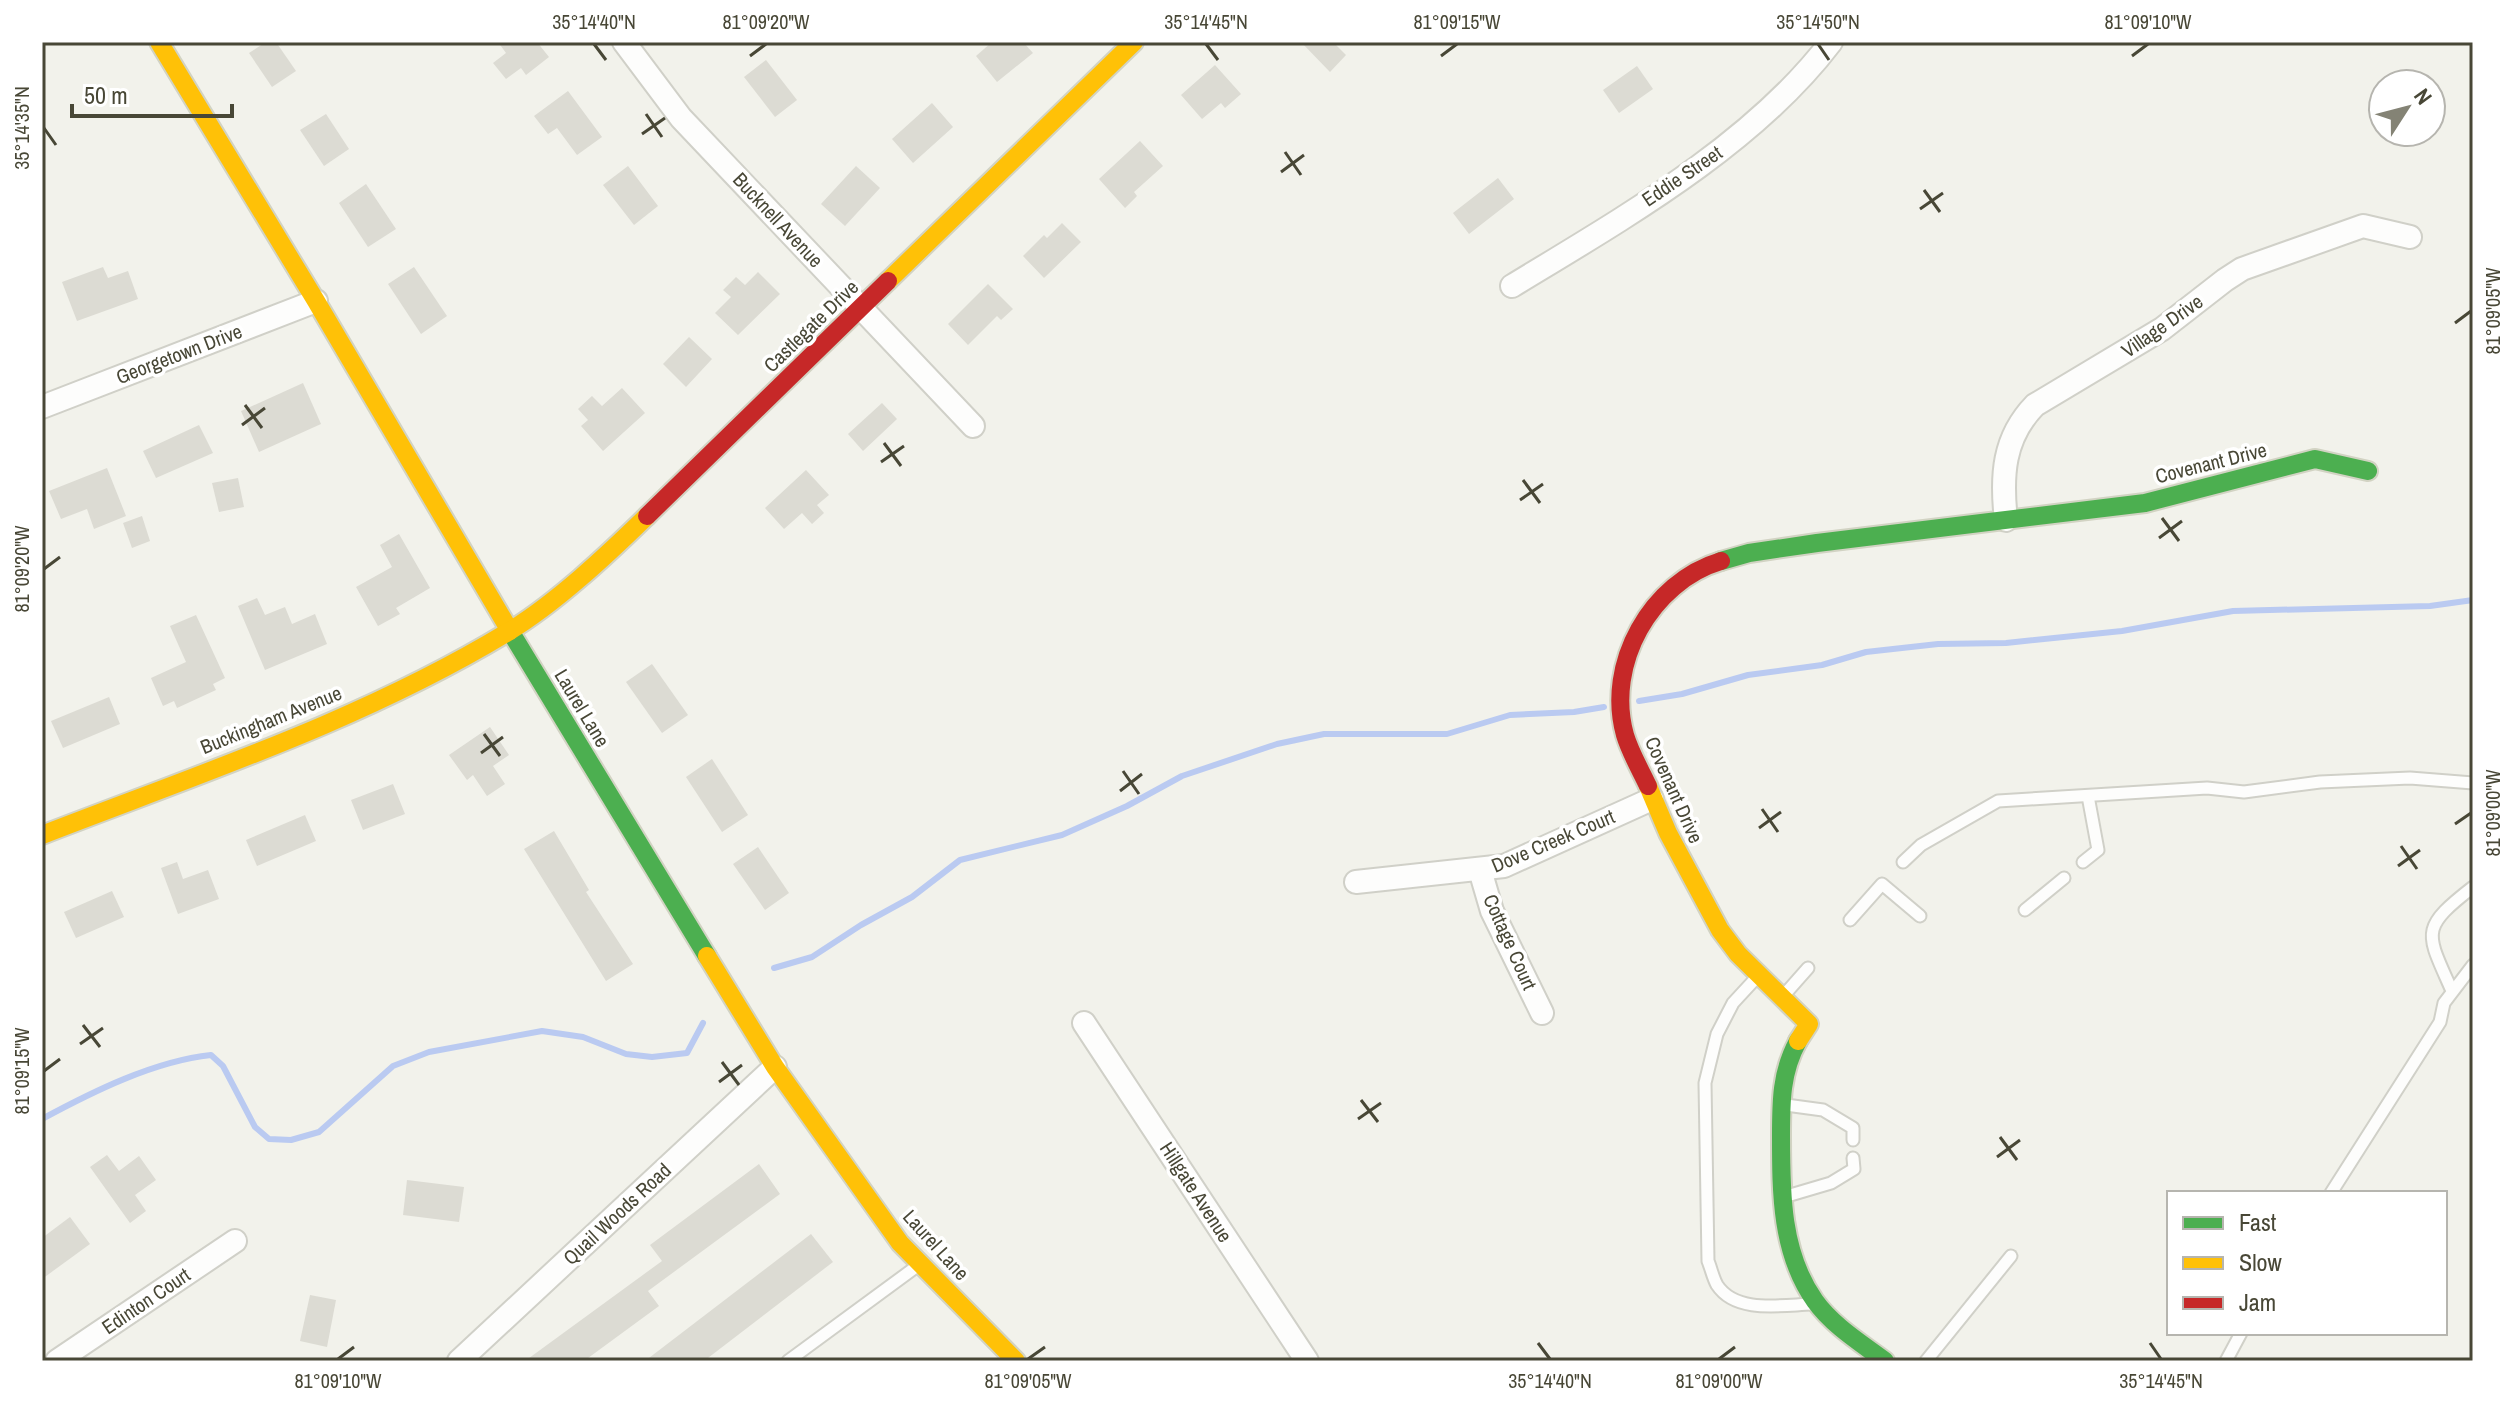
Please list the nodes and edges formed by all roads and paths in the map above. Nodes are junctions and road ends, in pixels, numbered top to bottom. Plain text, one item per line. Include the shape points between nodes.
1 (159, 42) edge
2 (624, 42) edge
3 (1134, 42) edge
4 (1831, 42) edge
5 (1109, 51) edge
6 (2410, 237) dead end
7 (1512, 286) dead end
8 (316, 301) junction
9 (861, 309) junction
10 (42, 407) edge
11 (973, 426) dead end
12 (2368, 471) dead end
13 (2006, 520) junction
14 (510, 631) junction
15 (2473, 783) edge
16 (2088, 796) junction
17 (1652, 799) junction
18 (42, 835) edge
19 (1903, 862) dead end
20 (2083, 862) dead end
21 (1480, 870) junction
22 (2064, 878) dead end
23 (1356, 882) dead end
24 (2473, 887) edge
25 (2025, 910) dead end
26 (1920, 916) dead end
27 (1850, 920) dead end
28 (2473, 965) edge
29 (1808, 968) dead end
30 (1759, 975) junction
31 (2452, 991) junction
32 (1782, 997) junction
33 (1542, 1013) dead end
34 (1084, 1023) dead end
35 (775, 1067) junction
36 (1781, 1105) junction
37 (1853, 1140) dead end
38 (1853, 1158) dead end
39 (2332, 1191) edge
40 (1781, 1197) junction
41 (235, 1241) dead end
42 (2011, 1256) dead end
43 (920, 1264) junction
44 (1817, 1303) junction
45 (2240, 1335) edge
46 (57, 1361) edge
47 (460, 1361) edge
48 (788, 1361) edge
49 (1016, 1361) edge
50 (1307, 1361) edge
51 (1885, 1361) edge
52 (1926, 1361) edge
53 (2226, 1361) edge

1 - 8 street, Laurel Lane
2 - 9 street, Bucknell Avenue via 681,118
3 - 5 street, Castlegate Drive
4 - 7 street, Eddie Street via 1798,82 1739,136
5 - 9 street, Castlegate Drive
6 - 13 street, Village Drive via 2363,226 2242,269 2162,329 2035,405 2008,448
8 - 10 street, Georgetown Drive
8 - 14 street, Laurel Lane
9 - 11 street, Bucknell Avenue
9 - 14 street, Castlegate Drive via 631,531
12 - 13 street, Covenant Drive via 2315,459 2145,503
13 - 17 street, Covenant Drive via 1749,553 1684,578 1638,629 1621,696 1625,734
14 - 18 street, Buckingham Avenue via 394,693
14 - 35 street, Laurel Lane
15 - 16 lane via 2410,778 2244,792 2207,788
16 - 19 lane via 1998,801 1921,845
16 - 20 lane via 2098,850
17 - 21 street, Dove Creek Court via 1504,866
17 - 30 street, Covenant Drive via 1720,930
21 - 23 street, Dove Creek Court
21 - 33 street, Cottage Court via 1492,911
22 - 25 lane
24 - 31 lane via 2433,924 2432,945
26 - 27 lane via 1882,884
28 - 31 lane
29 - 32 lane
30 - 32 street, Covenant Drive
30 - 44 lane via 1733,1003 1717,1034 1705,1083 1708,1261 1716,1284 1732,1300 1764,1306
31 - 39 lane via 2440,1022
32 - 36 street, Covenant Drive via 1809,1024 1785,1071
34 - 50 street, Hillgate Avenue
35 - 43 street, Laurel Lane
35 - 47 street, Quail Woods Road
36 - 37 lane via 1823,1110 1853,1128
36 - 40 street, Covenant Drive
38 - 40 lane via 1854,1169 1831,1183
40 - 44 street, Covenant Drive via 1786,1242
41 - 46 street, Edinton Court
42 - 52 lane
43 - 48 lane
43 - 49 street, Laurel Lane
44 - 51 street, Covenant Drive
45 - 53 lane

